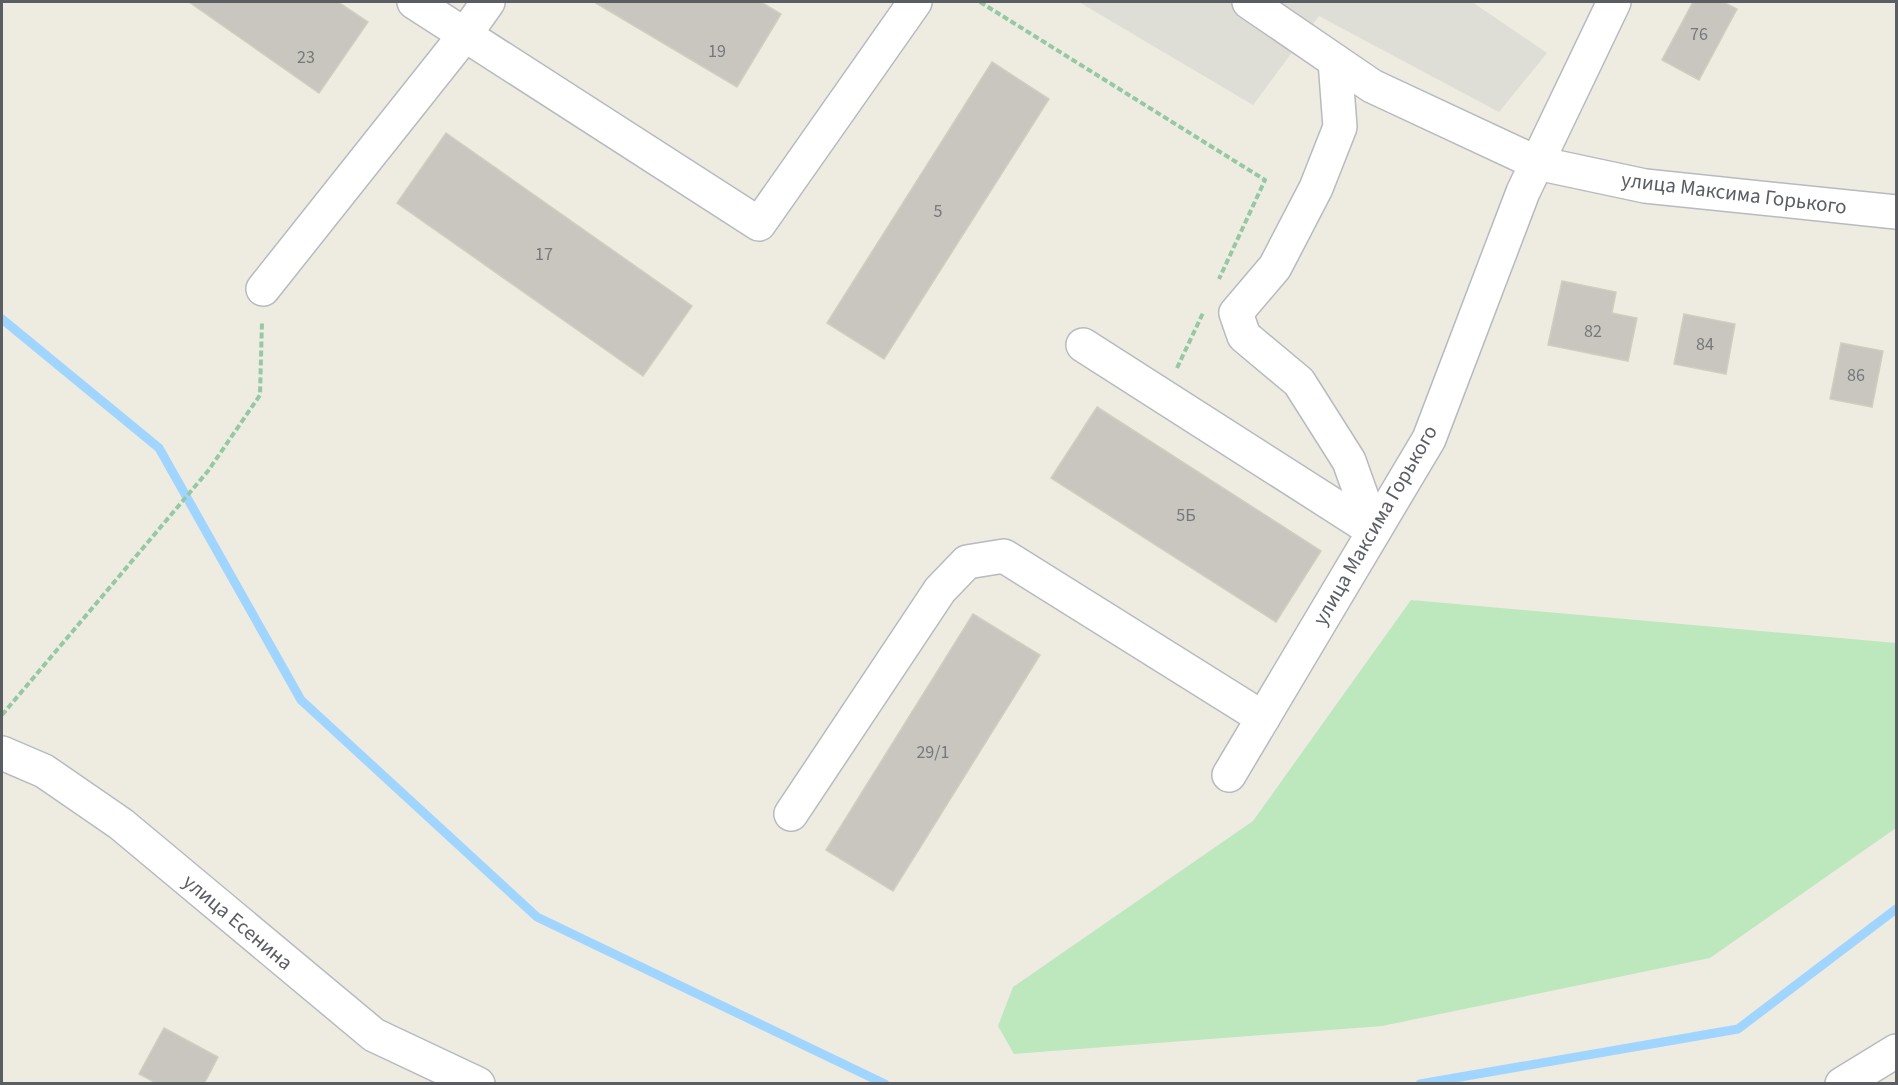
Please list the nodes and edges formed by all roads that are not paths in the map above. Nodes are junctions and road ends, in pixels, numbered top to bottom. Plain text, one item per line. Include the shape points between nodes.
1 (414, 2) edge
2 (488, 2) edge
3 (915, 2) edge
4 (1249, 2) edge
5 (1614, 2) edge
6 (464, 36) junction
7 (1335, 61) junction
8 (1537, 163) junction
9 (1896, 212) edge
10 (262, 289) road end
11 (1083, 345) dead end
12 (1374, 531) junction
13 (1263, 717) junction
14 (2, 753) edge
15 (1229, 775) dead end
16 (792, 814) dead end
17 (1896, 1051) edge
18 (478, 1083) edge
19 (1842, 1083) edge

1 - 6 street
2 - 6 street
3 - 6 street via 759,224
4 - 7 street
5 - 8 street, улица Максима Горького
6 - 10 street
7 - 8 street via 1372,86
7 - 12 street via 1340,127 1316,188 1275,267 1236,313 1244,336 1299,382 1349,461
8 - 9 street, улица Максима Горького via 1645,186
8 - 12 street, улица Максима Горького via 1429,439
11 - 12 street
12 - 13 street, улица Максима Горького
13 - 15 street, улица Максима Горького
13 - 16 street via 1004,556 967,562 940,590
14 - 18 street, улица Есенина via 44,771 121,824 374,1035
17 - 19 street

